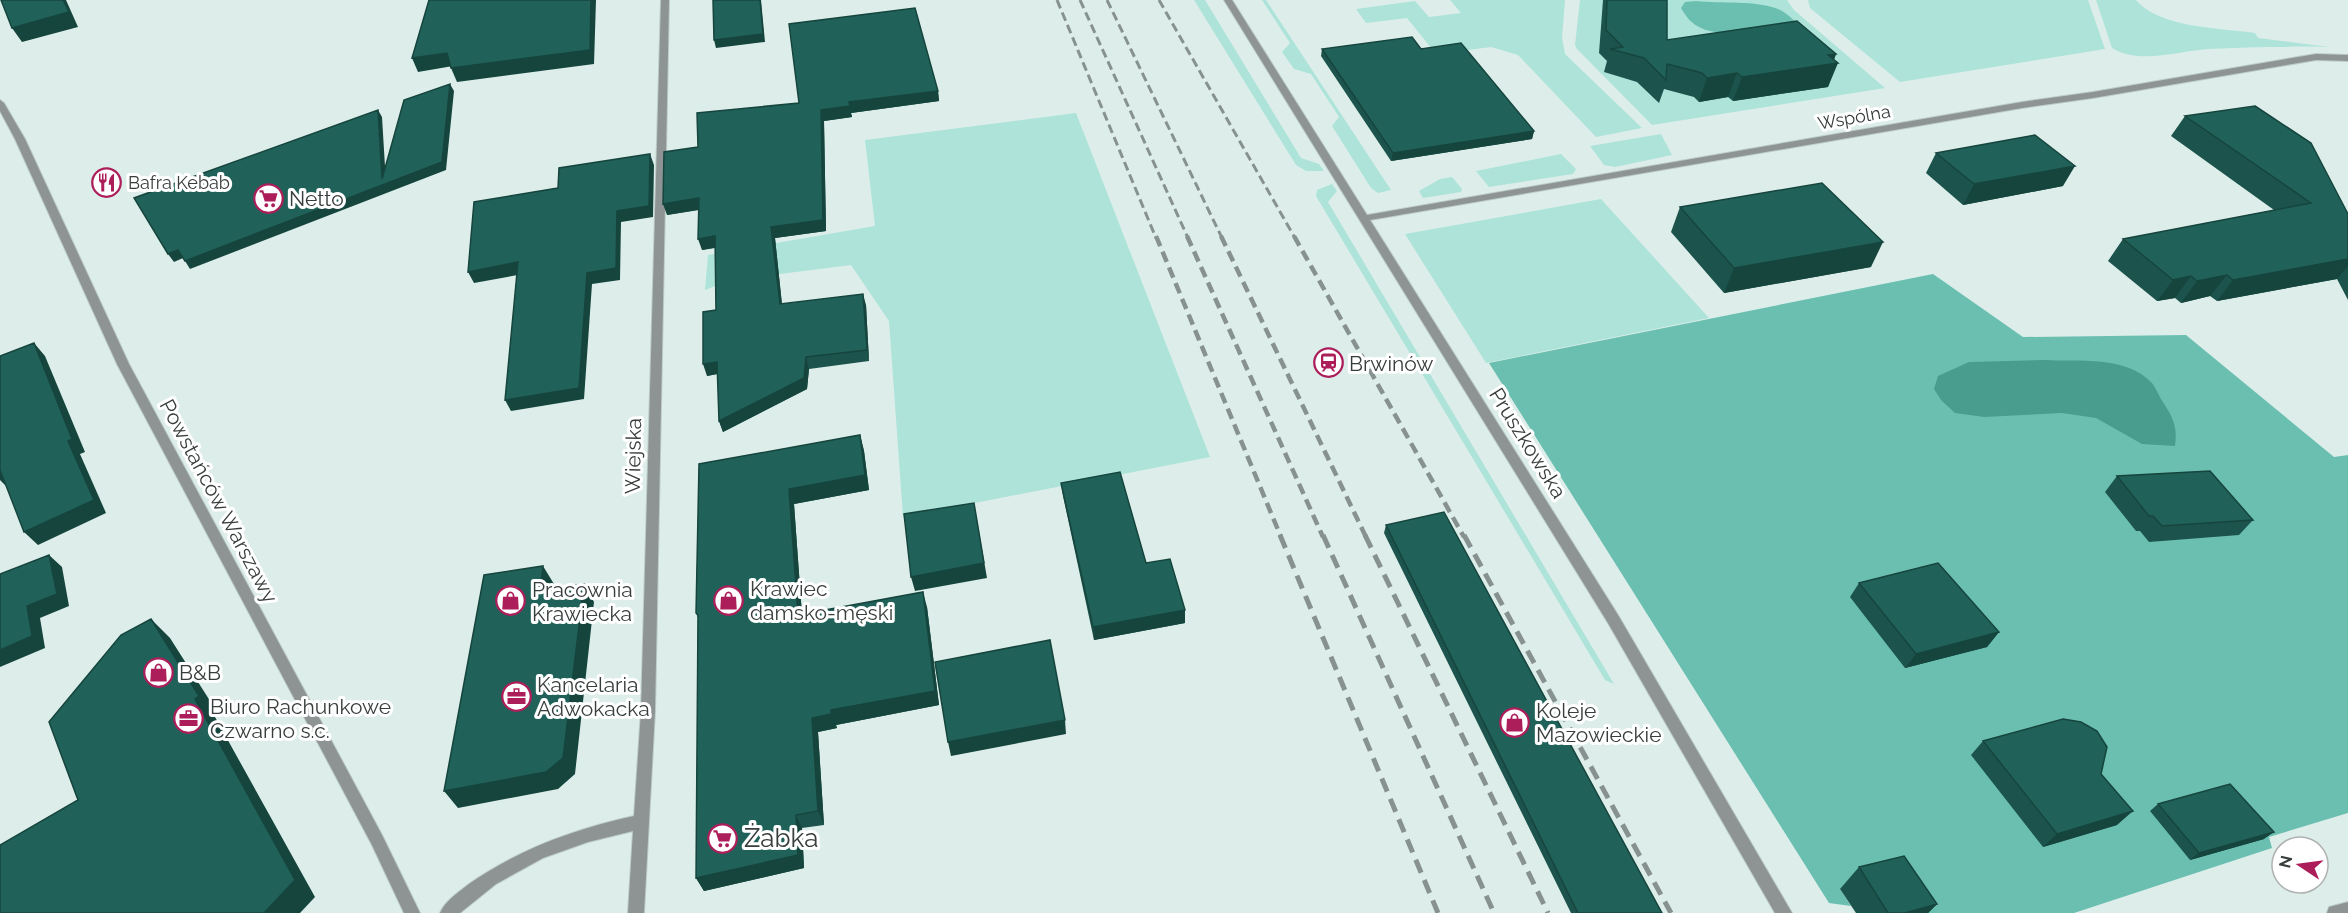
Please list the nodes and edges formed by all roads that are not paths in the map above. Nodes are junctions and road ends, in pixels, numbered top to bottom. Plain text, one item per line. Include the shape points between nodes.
1 (665, 0) edge
2 (1228, 0) edge
3 (2348, 58) edge
4 (0, 103) edge
5 (1365, 218) junction
6 (640, 822) junction
7 (2348, 909) edge
8 (412, 913) edge
9 (448, 913) edge
10 (636, 913) edge
11 (1784, 913) edge
12 (2335, 913) edge

1 - 6 street, Wiejska via 648,711
2 - 5 street, Pruszkowska
3 - 5 street, Wspólna via 2316,57
4 - 8 street, Powstańców Warszawy via 123,364 372,830
5 - 11 street, Pruszkowska via 1613,619
6 - 9 street via 596,831 518,862
6 - 10 street, Wiejska
7 - 12 street

